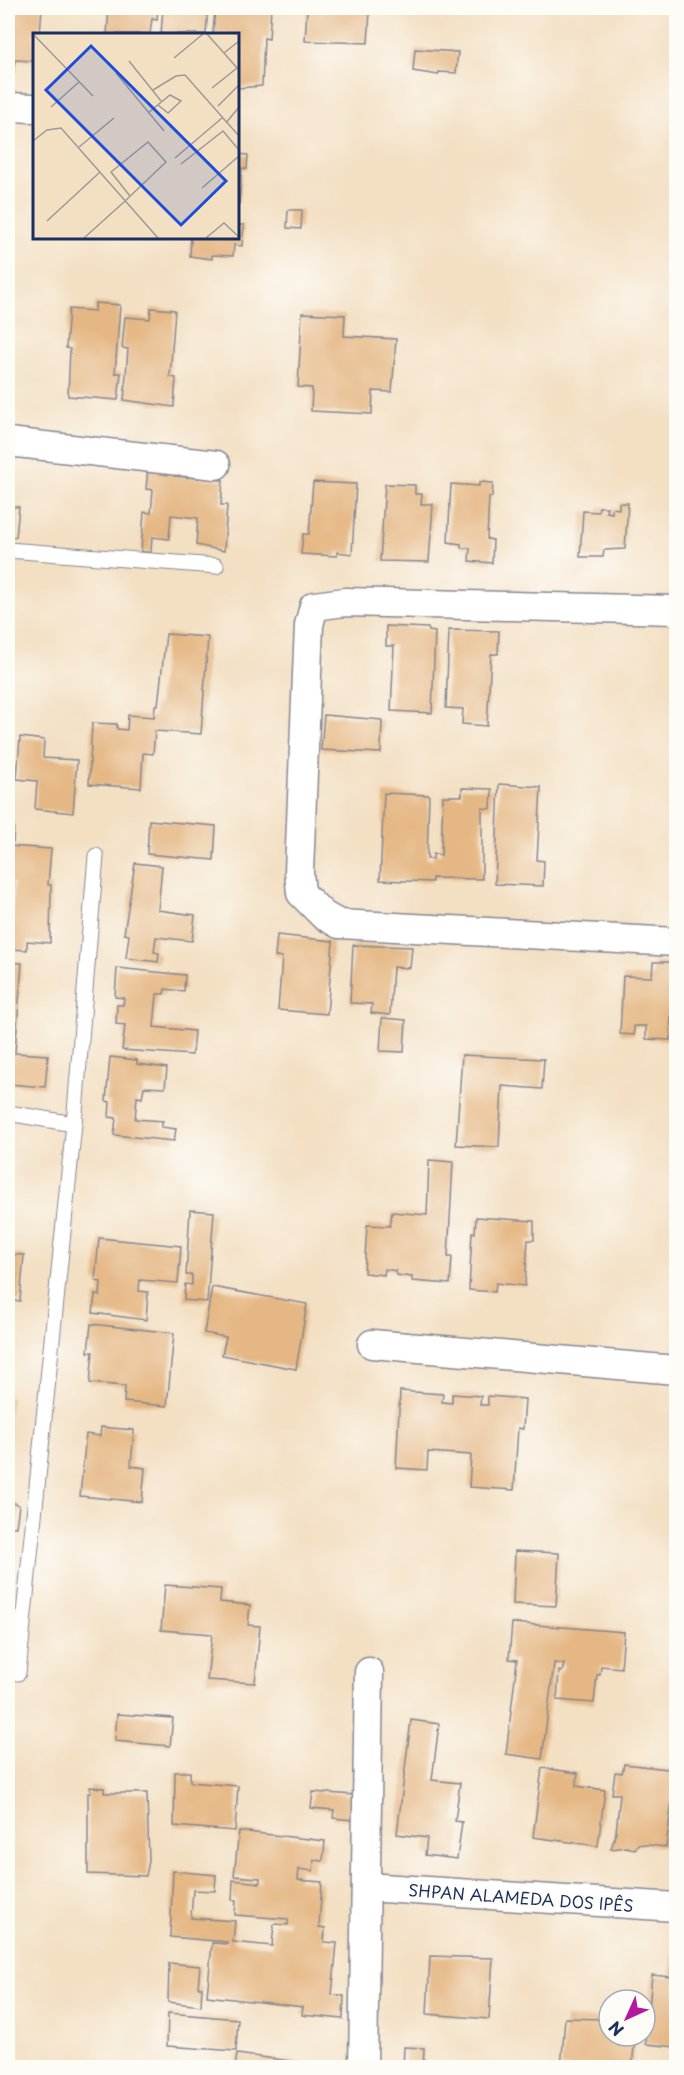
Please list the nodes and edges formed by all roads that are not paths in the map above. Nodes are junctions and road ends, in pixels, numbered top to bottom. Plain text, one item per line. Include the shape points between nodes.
1 (8, 107) edge
2 (33, 108) edge
3 (8, 442) edge
4 (216, 465) dead end
5 (8, 550) edge
6 (216, 566) dead end
7 (676, 610) edge
8 (96, 856) dead end
9 (676, 942) edge
10 (8, 1113) edge
11 (74, 1124) junction
12 (372, 1344) dead end
13 (676, 1370) edge
14 (369, 1672) dead end
15 (18, 1673) dead end
16 (366, 1887) junction
17 (676, 1907) edge
18 (363, 2067) edge

1 - 2 street
3 - 4 street
5 - 6 lane
7 - 9 street via 345,602 314,606 309,625 299,873 301,893 323,915 339,924
8 - 11 lane
10 - 11 lane
11 - 15 lane
12 - 13 street
14 - 16 street
16 - 17 street, SHPAN ALAMEDA DOS IPÊS
16 - 18 street

